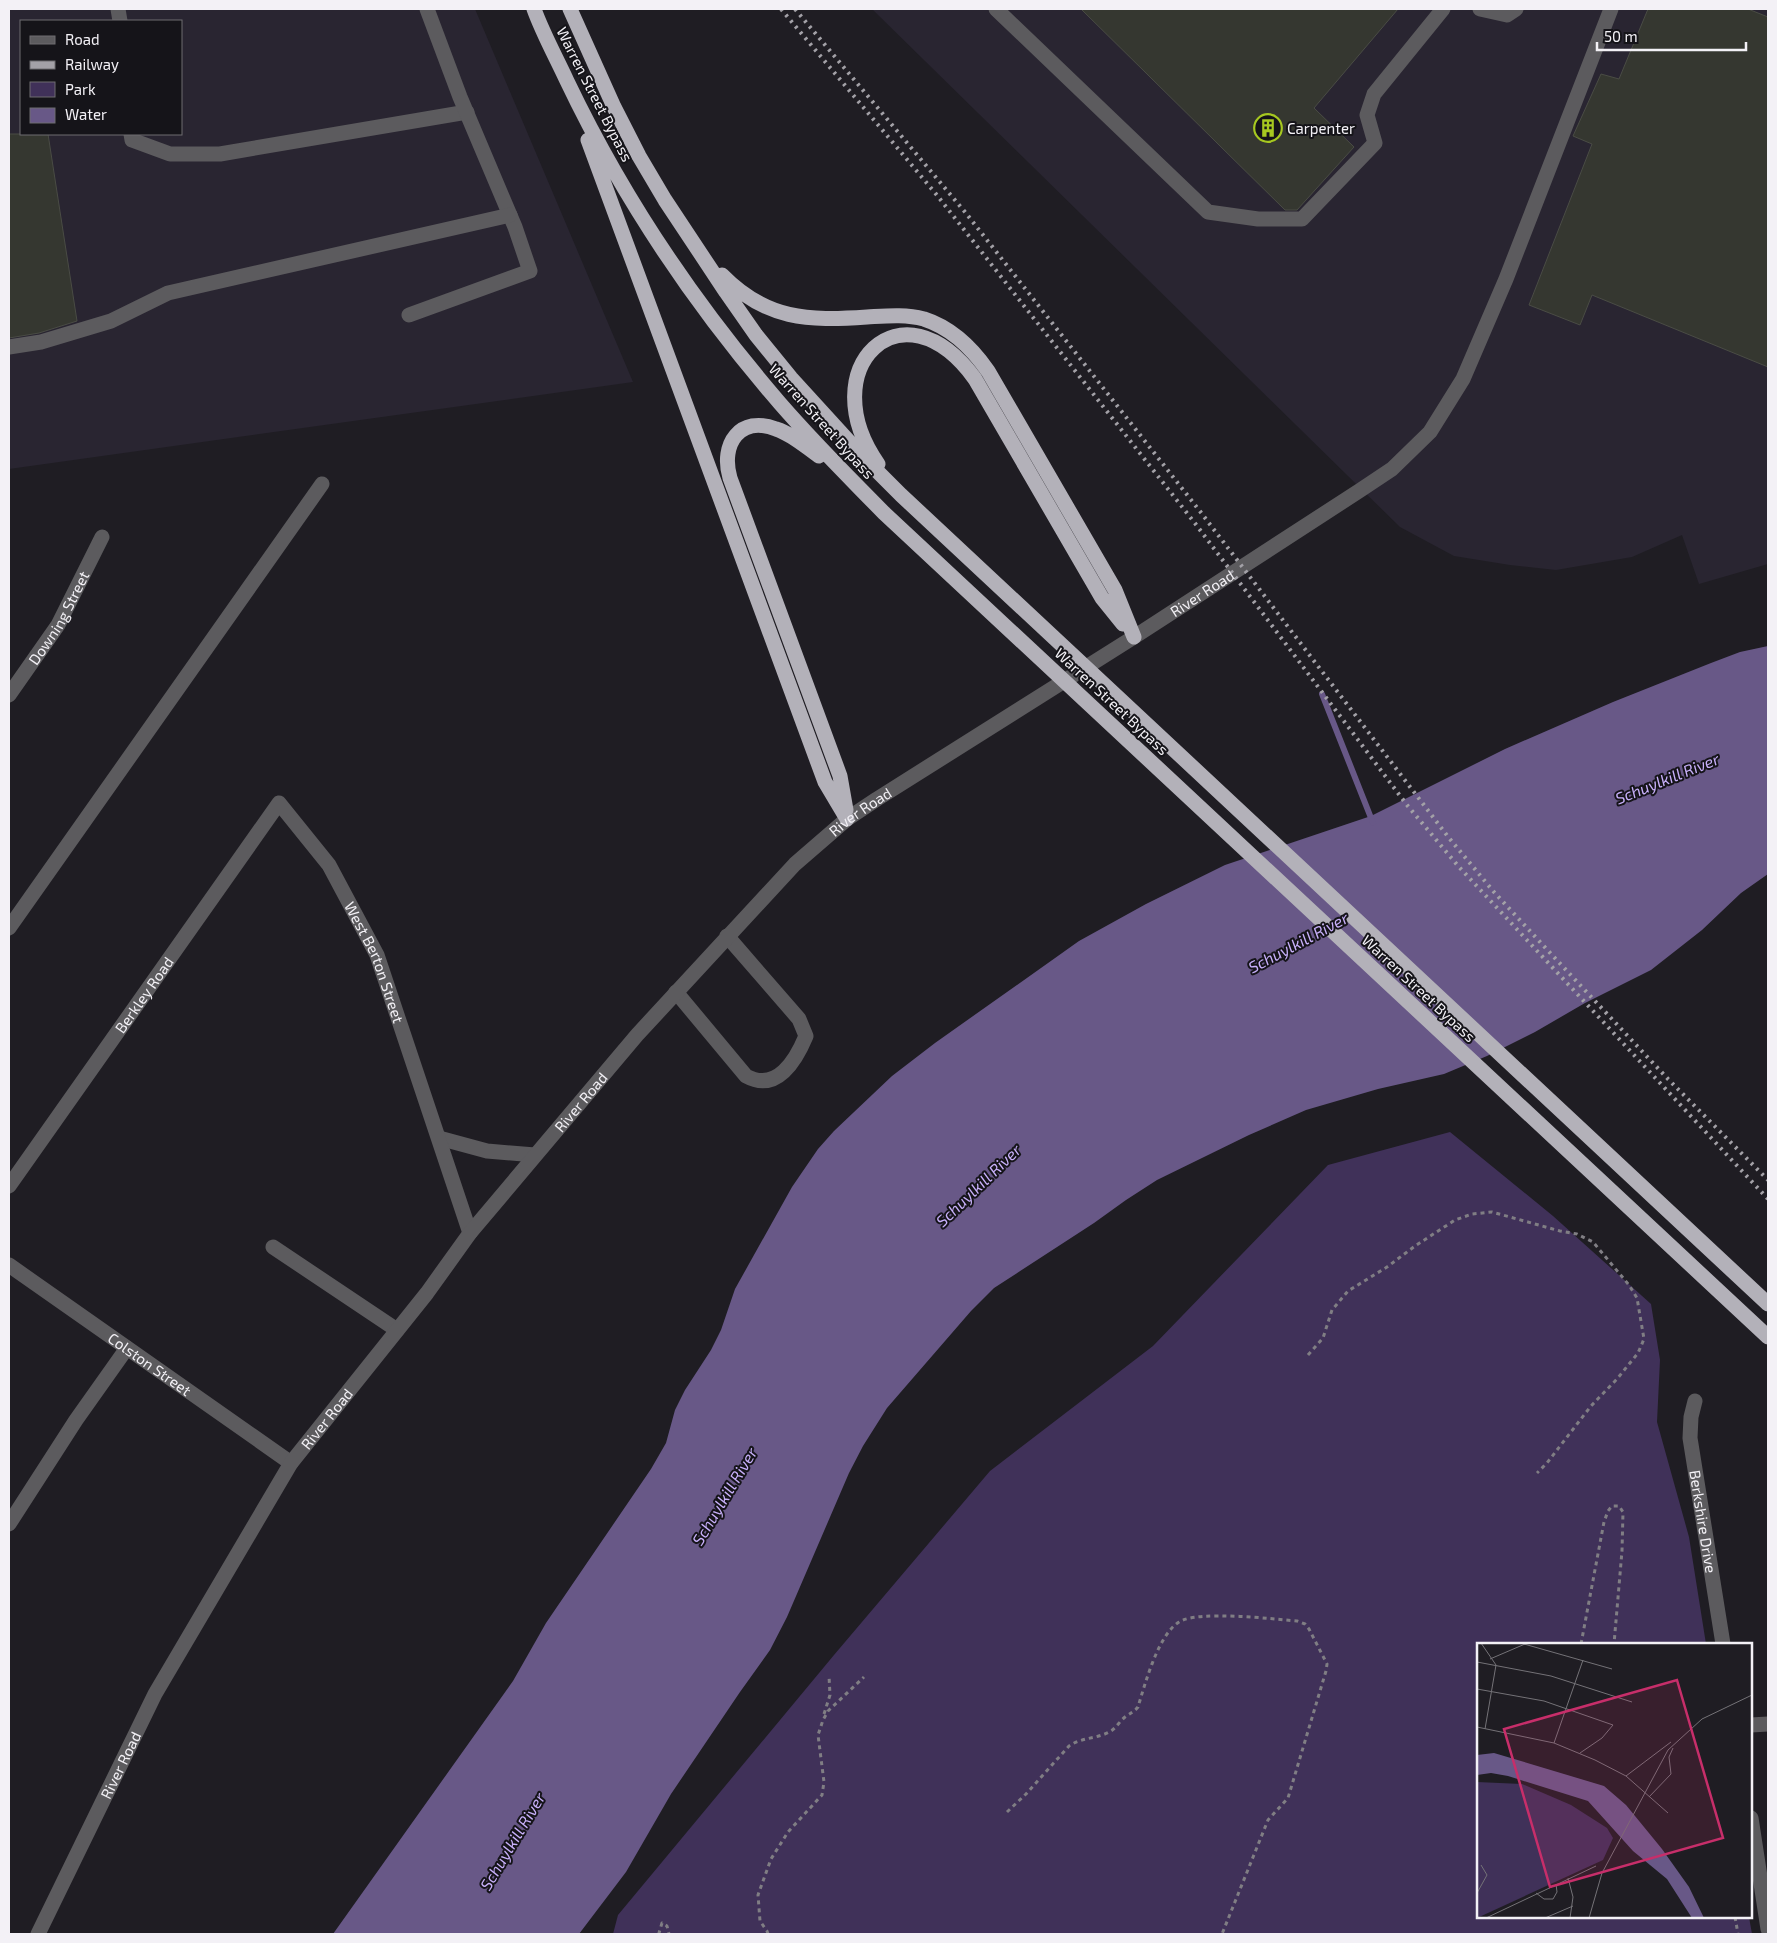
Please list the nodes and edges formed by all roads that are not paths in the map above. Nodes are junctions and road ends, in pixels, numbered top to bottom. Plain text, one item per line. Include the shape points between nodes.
1 (427, 9) edge
2 (534, 9) edge
3 (570, 9) edge
4 (996, 9) edge
5 (1443, 9) edge
6 (1480, 9) edge
7 (1516, 9) edge
8 (1610, 9) edge
9 (563, 71) junction
10 (467, 112) junction
11 (131, 135) edge
12 (510, 215) junction
13 (694, 244) junction
14 (409, 315) dead end
15 (9, 347) edge
16 (847, 475) junction
17 (322, 484) dead end
18 (901, 494) junction
19 (102, 536) dead end
20 (1134, 637) junction
21 (9, 695) edge
22 (279, 803) joint
23 (847, 819) junction
24 (9, 928) edge
25 (727, 936) junction
26 (676, 992) junction
27 (439, 1138) junction
28 (535, 1155) junction
29 (9, 1186) edge
30 (470, 1233) junction
31 (273, 1247) dead end
32 (9, 1265) edge
33 (1768, 1304) edge
34 (397, 1330) junction
35 (1768, 1337) edge
36 (127, 1348) junction
37 (1696, 1400) dead end
38 (291, 1463) junction
39 (9, 1524) edge
40 (1723, 1643) edge
41 (1768, 1724) edge
42 (1752, 1725) edge
43 (1752, 1822) edge
44 (1763, 1867) edge
45 (1768, 1929) edge
46 (38, 1934) edge

1 - 10 street
2 - 9 highway, Warren Street Bypass
3 - 13 highway, Warren Street Bypass via 639,156
4 - 5 street via 1208,212 1258,219 1302,219 1375,143 1367,115 1374,94
6 - 7 street via 1507,15
8 - 20 street, River Road via 1506,279 1463,379 1430,432 1392,469
9 - 16 highway, Warren Street Bypass via 614,171 702,307 772,395
9 - 23 highway via 825,782
10 - 11 street via 220,154 170,154 132,140
10 - 12 street
12 - 14 street via 530,271
12 - 15 street via 168,293 111,321 42,342
13 - 18 highway, Warren Street Bypass via 756,335 791,378
13 - 20 highway via 733,286 778,312 813,319 909,316 937,324 966,343 988,371 1115,590
16 - 23 highway via 787,434 765,426 743,429 727,450 730,478 840,776
16 - 35 highway, Warren Street Bypass
17 - 24 street
18 - 20 highway via 863,437 857,422 854,390 860,369 879,344 889,339 925,337 943,346 966,366 1102,598
18 - 33 highway, Warren Street Bypass
19 - 21 street, Downing Street via 58,625
20 - 23 street, River Road
22 - 27 street, West Berton Street via 329,865 377,955
22 - 29 street, Berkley Road
23 - 25 street, River Road via 795,864
25 - 26 street, River Road
25 - 26 street via 799,1019 806,1036 792,1064 779,1076 768,1080 755,1081 746,1076
26 - 28 street, River Road
27 - 28 street via 487,1151
27 - 30 street, West Berton Street
28 - 30 street, River Road
30 - 34 street, River Road
31 - 34 street
32 - 36 street, Colston Street
34 - 38 street, River Road
36 - 38 street, Colston Street
36 - 39 street
37 - 40 street, Berkshire Drive via 1690,1438
38 - 46 street, River Road via 155,1694
41 - 42 street
43 - 44 street
44 - 45 street

